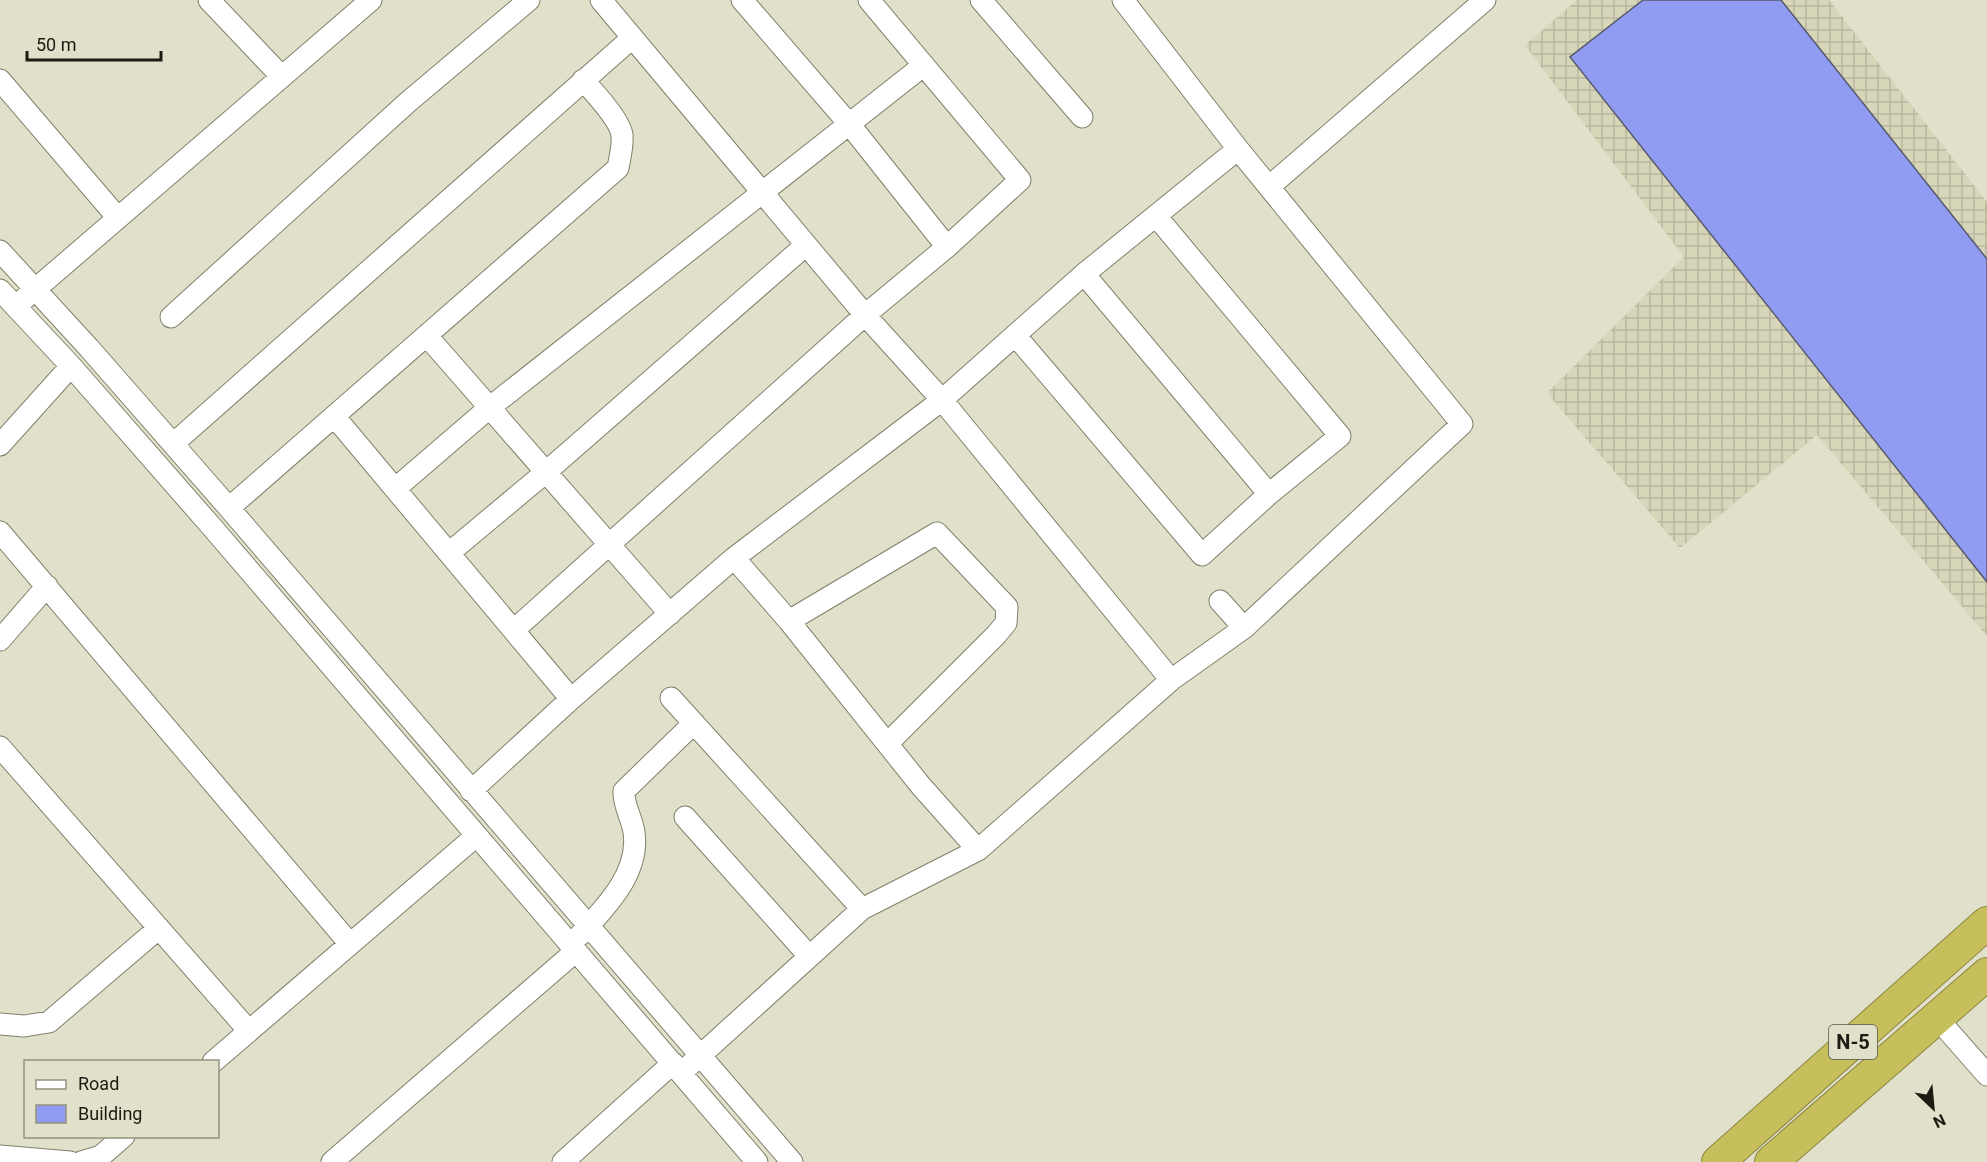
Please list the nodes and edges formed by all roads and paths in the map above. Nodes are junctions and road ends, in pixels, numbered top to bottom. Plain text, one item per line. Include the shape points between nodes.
1 (210, 0) edge
2 (371, 0) edge
3 (529, 0) edge
4 (601, 0) edge
5 (742, 0) edge
6 (981, 0) edge
7 (1485, 0) edge
8 (871, 1) edge
9 (1134, 4) edge
10 (632, 38) junction
11 (924, 65) junction
12 (282, 77) junction
13 (0, 80) edge
14 (583, 80) junction
15 (1082, 117) dead end
16 (850, 125) junction
17 (1239, 149) junction
18 (1270, 186) junction
19 (761, 192) junction
20 (1156, 216) junction
21 (118, 218) junction
22 (807, 245) junction
23 (947, 247) junction
24 (0, 252) edge
25 (1084, 274) junction
26 (34, 289) junction
27 (0, 290) edge
28 (15, 308) junction
29 (865, 315) junction
30 (171, 317) dead end
31 (1015, 335) junction
32 (427, 336) junction
33 (71, 366) junction
34 (942, 400) junction
35 (489, 408) junction
36 (334, 416) junction
37 (173, 444) junction
38 (0, 445) edge
39 (546, 472) junction
40 (396, 488) junction
41 (1269, 494) junction
42 (229, 508) junction
43 (0, 532) edge
44 (608, 544) junction
45 (449, 553) junction
46 (734, 558) junction
47 (47, 586) junction
48 (1220, 601) dead end
49 (670, 614) junction
50 (789, 621) junction
51 (1244, 628) junction
52 (514, 630) junction
53 (0, 640) edge
54 (1171, 680) junction
55 (671, 698) dead end
56 (571, 699) junction
57 (694, 723) junction
58 (888, 744) junction
59 (0, 747) edge
60 (471, 791) junction
61 (685, 818) dead end
62 (476, 836) junction
63 (978, 850) junction
64 (862, 909) junction
65 (1987, 923) edge
66 (589, 925) junction
67 (159, 928) junction
68 (350, 944) junction
69 (573, 948) junction
70 (809, 956) junction
71 (1987, 974) edge
72 (1936, 1018) junction
73 (0, 1024) edge
74 (249, 1031) junction
75 (701, 1055) junction
76 (215, 1060) edge
77 (677, 1068) junction
78 (1987, 1074) edge
79 (763, 1129) junction
80 (123, 1138) edge
81 (744, 1146) junction
82 (0, 1156) edge
83 (70, 1162) edge
84 (81, 1162) edge
85 (332, 1162) edge
86 (563, 1162) edge
87 (758, 1162) edge
88 (792, 1162) edge
89 (1719, 1162) edge
90 (1771, 1162) edge

1 - 12 street
2 - 12 street
3 - 30 street via 408,102
4 - 10 street
5 - 16 street
6 - 15 street
7 - 18 street
8 - 11 street
9 - 17 street
10 - 14 street
10 - 19 street
11 - 16 street
11 - 23 street via 1020,180
12 - 21 street
13 - 21 street
14 - 32 street via 622,132 618,168
14 - 37 street
16 - 19 street
16 - 23 street
17 - 18 street
17 - 20 street
18 - 51 street via 1462,424
19 - 22 street
19 - 35 street
20 - 25 street
20 - 41 street via 1340,436
21 - 26 street
22 - 29 street
22 - 39 street
23 - 29 street
24 - 26 street
25 - 31 street
25 - 41 street
26 - 28 street
26 - 37 street
27 - 28 street
28 - 33 street
29 - 34 street
29 - 44 street
31 - 34 street
31 - 41 street via 1202,555
32 - 35 street
32 - 36 street
33 - 38 street
33 - 62 street
34 - 46 street
34 - 54 street
35 - 39 street
35 - 40 street
36 - 40 street
36 - 42 street
37 - 42 street
39 - 44 street
39 - 45 street
40 - 45 street
42 - 60 street
43 - 47 street
44 - 49 street
44 - 52 street
45 - 52 street
46 - 49 street
46 - 50 street
47 - 53 street
47 - 68 street
48 - 51 street
49 - 56 street
50 - 58 street
50 - 58 street via 937,533 1007,607 1006,623 996,635
51 - 54 street
52 - 56 street
54 - 63 street
55 - 57 street
56 - 60 street
57 - 64 street
57 - 66 street via 624,791 634,828 635,850 629,873
58 - 63 street
59 - 67 street
60 - 66 street
61 - 70 street
62 - 68 street
62 - 69 street
63 - 64 street
64 - 70 street
65 - 89 highway, N-5
66 - 69 street
66 - 75 street
67 - 73 street via 49,1022
67 - 74 street
68 - 74 street
69 - 77 street
69 - 85 street
70 - 75 street
71 - 72 highway, N-5
72 - 78 street
72 - 90 highway, N-5
74 - 76 street
75 - 77 street
75 - 79 street
77 - 81 street
77 - 86 street
79 - 81 street
79 - 88 street
80 - 84 street via 101,1156
81 - 87 street
82 - 83 street

